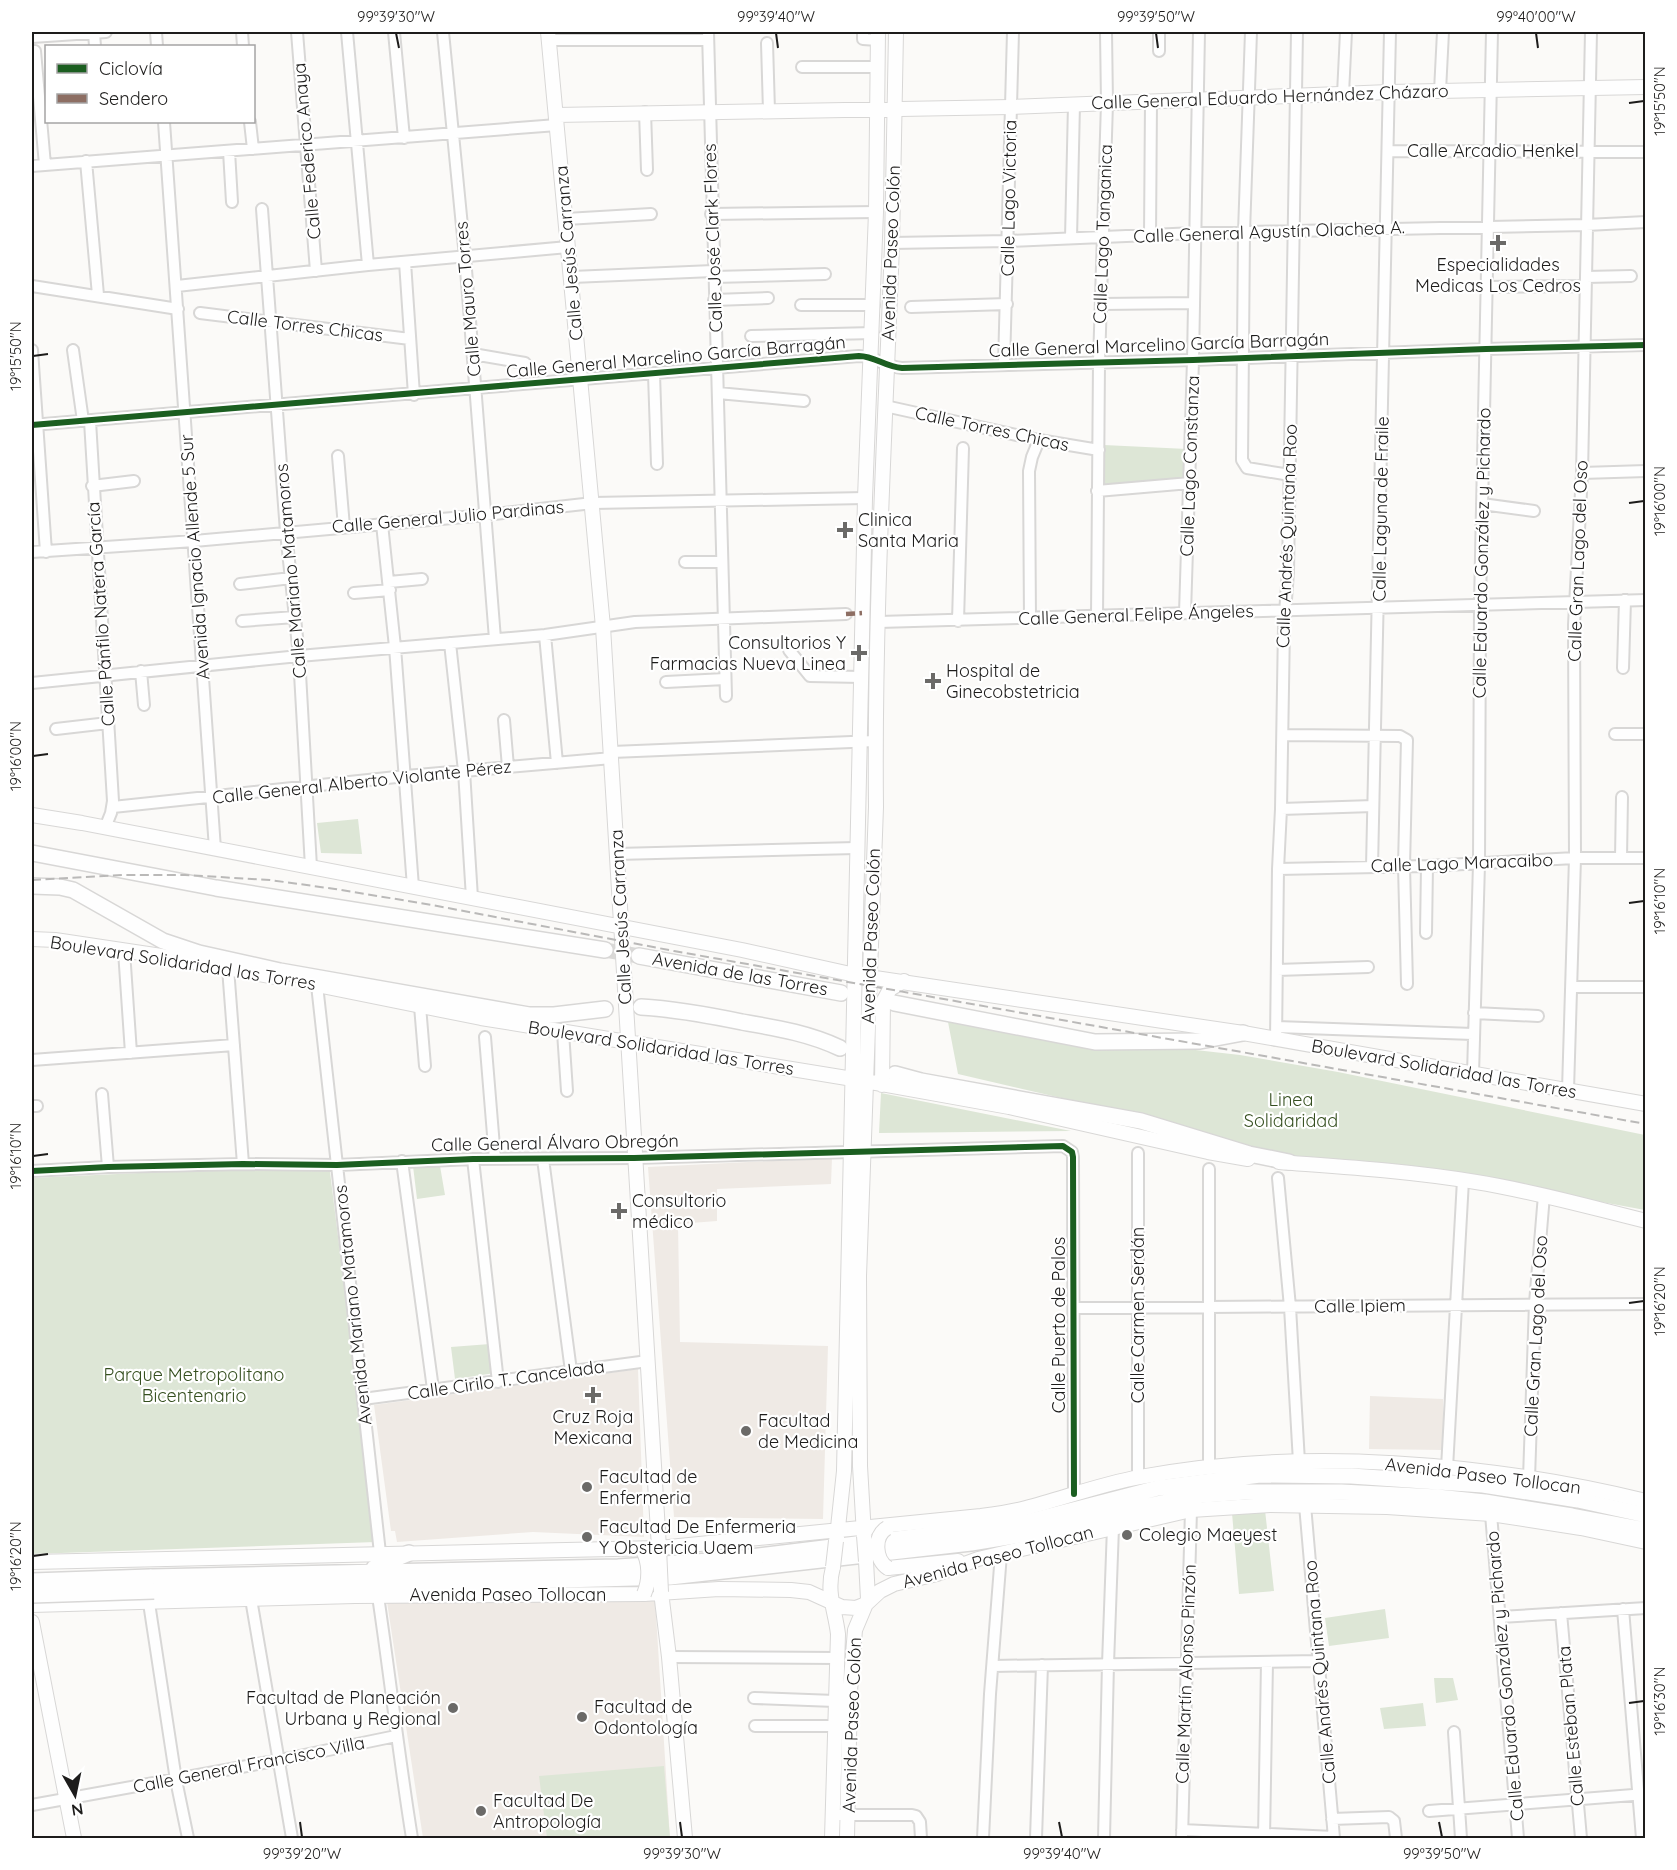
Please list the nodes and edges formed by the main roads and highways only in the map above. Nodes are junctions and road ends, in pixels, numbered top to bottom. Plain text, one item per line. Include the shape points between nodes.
1 (896, 32) edge
2 (549, 36) edge
3 (878, 36) edge
4 (1646, 87) edge
5 (878, 109) junction
6 (895, 109) junction
7 (556, 120) junction
8 (866, 460) junction
9 (882, 461) junction
10 (858, 807) junction
11 (876, 807) junction
12 (32, 815) edge
13 (32, 853) edge
14 (32, 886) edge
15 (622, 927) junction
16 (32, 939) edge
17 (605, 950) tunnel mouth
18 (639, 956) tunnel mouth
19 (855, 975) junction
20 (871, 977) junction
21 (904, 981) junction
22 (841, 993) dead end
23 (894, 1003) dead end
24 (640, 1007) dead end
25 (605, 1009) dead end
26 (1243, 1033) junction
27 (629, 1042) junction
28 (840, 1048) dead end
29 (895, 1074) dead end
30 (859, 1080) junction
31 (882, 1085) junction
32 (1646, 1104) edge
33 (1289, 1162) junction
34 (1646, 1221) edge
35 (854, 1276) junction
36 (1646, 1501) edge
37 (1646, 1515) edge
38 (981, 1516) junction
39 (1630, 1526) junction
40 (1646, 1530) edge
41 (863, 1532) junction
42 (837, 1535) junction
43 (1646, 1537) edge
44 (1646, 1542) edge
45 (659, 1548) junction
46 (642, 1549) junction
47 (409, 1553) junction
48 (978, 1558) junction
49 (61, 1561) junction
50 (32, 1562) edge
51 (366, 1572) junction
52 (32, 1581) edge
53 (332, 1586) junction
54 (151, 1590) junction
55 (661, 1592) junction
56 (644, 1593) junction
57 (32, 1595) edge
58 (355, 1596) junction
59 (831, 1602) junction
60 (866, 1604) junction
61 (32, 1605) edge
62 (62, 1605) junction
63 (32, 1622) edge
64 (74, 1839) edge
65 (685, 1839) edge
66 (832, 1839) edge
67 (847, 1839) edge

1 - 6 main road, Avenida Paseo Colón
2 - 7 main road, Calle Jesús Carranza
3 - 5 main road, Avenida Paseo Colón
4 - 6 main road, Calle General Eduardo Hernández Cházaro
5 - 6 main road, Calle General Eduardo Hernández Cházaro
5 - 7 main road, Calle General Eduardo Hernández Cházaro via 645,112
5 - 8 main road, Avenida Paseo Colón
6 - 9 main road, Avenida Paseo Colón
7 - 15 main road, Calle Jesús Carranza via 593,503
8 - 9 main road
8 - 10 main road, Avenida Paseo Colón
9 - 11 main road, Avenida Paseo Colón
10 - 11 main road
10 - 19 main road, Avenida Paseo Colón
11 - 20 main road, Avenida Paseo Colón
12 - 15 main road, Boulevard Solidaridad las Torres
13 - 17 highway via 227,890
14 - 25 highway, Boulevard Solidaridad las Torres via 73,890 172,945 269,968 529,1015
15 - 19 main road, Boulevard Solidaridad las Torres
15 - 27 main road, Calle Jesús Carranza
16 - 27 main road, Boulevard Solidaridad las Torres via 228,968
18 - 22 highway, Avenida de las Torres
19 - 20 main road, Boulevard Solidaridad las Torres
19 - 30 main road, Avenida Paseo Colón
20 - 21 main road, Boulevard Solidaridad las Torres
20 - 30 main road, Avenida Paseo Colón
21 - 26 main road, Boulevard Solidaridad las Torres
21 - 31 main road via 890,989 883,1002
23 - 26 highway, Boulevard Solidaridad las Torres via 1095,1042 1200,1041
24 - 28 highway via 668,1008 799,1032
26 - 32 main road, Boulevard Solidaridad las Torres via 1276,1033 1473,1074
27 - 30 main road, Boulevard Solidaridad las Torres
27 - 45 main road, Calle Jesús Carranza
29 - 33 highway, Boulevard Solidaridad las Torres via 1141,1121
30 - 31 main road, Boulevard Solidaridad las Torres
30 - 35 main road, Avenida Paseo Colón
31 - 33 main road, Boulevard Solidaridad las Torres via 1009,1107 1208,1152
33 - 34 main road, Boulevard Solidaridad las Torres via 1462,1180 1544,1195
35 - 41 main road, Avenida Paseo Colón
35 - 42 main road, Avenida Paseo Colón
36 - 38 main road, Avenida Paseo Tollocan via 1590,1488 1447,1468 1253,1462 1138,1477 1026,1508
37 - 51 highway, Avenida Paseo Tollocan via 1483,1485 1351,1476 1260,1475 1158,1488 1027,1522 725,1560 618,1567
38 - 41 main road, Avenida Paseo Tollocan
38 - 48 main road, bridge via 960,1523 887,1528 879,1535 878,1545 880,1560 888,1568
39 - 40 highway, Avenida Paseo Tollocan
39 - 43 highway
39 - 53 highway, Avenida Paseo Tollocan via 1437,1497 1245,1492 1203,1495 971,1544 670,1577
41 - 42 main road, Avenida Paseo Tollocan
41 - 60 main road, Avenida Paseo Colón, bridge
42 - 45 main road, Avenida Paseo Tollocan
42 - 59 main road, Avenida Paseo Colón, bridge via 829,1587
44 - 48 main road, Avenida Paseo Tollocan via 1491,1514 1270,1505 1191,1510
45 - 46 main road, Avenida Paseo Tollocan
45 - 55 main road, Calle Jesús Carranza, bridge
46 - 47 main road, Avenida Paseo Tollocan
46 - 56 main road, bridge via 648,1579
47 - 49 main road, Avenida Paseo Tollocan
47 - 51 highway
48 - 60 main road, Avenida Paseo Tollocan via 937,1574 894,1584
49 - 50 main road, Avenida Paseo Tollocan
49 - 62 main road via 49,1572 48,1579 50,1591
51 - 54 highway, Avenida Paseo Tollocan
52 - 54 highway, Avenida Paseo Tollocan, bridge
53 - 54 highway, Avenida Paseo Tollocan
53 - 58 highway
54 - 57 highway, Avenida Paseo Tollocan, bridge
54 - 58 main road, Avenida Paseo Tollocan via 251,1599
54 - 62 main road, Avenida Paseo Tollocan
55 - 56 main road, Avenida Paseo Tollocan
55 - 59 main road, Avenida Paseo Tollocan via 790,1590 809,1592
55 - 65 main road, Calle Jesús Carranza
56 - 58 main road, Avenida Paseo Tollocan
59 - 60 main road, Avenida Paseo Tollocan via 849,1608
59 - 66 main road, Avenida Paseo Colón via 836,1619 837,1658
60 - 67 main road, Avenida Paseo Colón via 857,1622 854,1641
61 - 62 main road, Avenida Paseo Tollocan
63 - 64 main road

